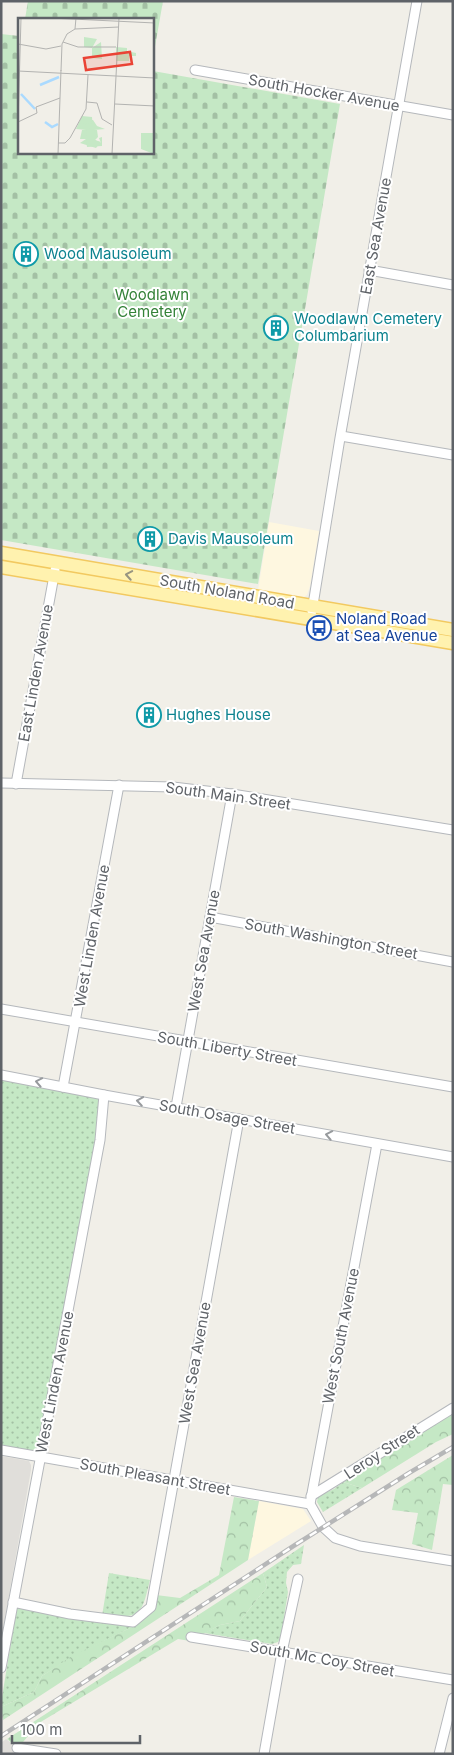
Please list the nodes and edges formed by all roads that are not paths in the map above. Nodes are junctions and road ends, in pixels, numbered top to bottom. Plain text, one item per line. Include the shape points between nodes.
1 (417, 1) edge
2 (195, 70) dead end
3 (398, 106) junction
4 (453, 115) edge
5 (370, 270) junction
6 (453, 285) edge
7 (341, 436) junction
8 (453, 455) edge
9 (1, 553) edge
10 (1, 567) edge
11 (55, 569) junction
12 (312, 613) junction
13 (453, 630) edge
14 (453, 643) edge
15 (1, 783) edge
16 (16, 784) junction
17 (119, 785) junction
18 (232, 794) junction
19 (453, 830) edge
20 (210, 917) junction
21 (453, 962) edge
22 (1, 1009) edge
23 (76, 1022) junction
24 (187, 1042) junction
25 (1, 1075) edge
26 (63, 1087) junction
27 (453, 1087) edge
28 (104, 1095) junction
29 (176, 1107) junction
30 (240, 1119) junction
31 (377, 1144) junction
32 (453, 1157) edge
33 (453, 1408) edge
34 (1, 1450) edge
35 (41, 1458) junction
36 (174, 1481) junction
37 (310, 1500) junction
38 (453, 1561) edge
39 (298, 1579) dead end
40 (13, 1602) junction
41 (191, 1638) dead end
42 (282, 1652) junction
43 (1, 1668) edge
44 (453, 1680) edge
45 (453, 1698) edge
46 (17, 1748) dead end
47 (56, 1754) edge
48 (264, 1754) edge
49 (439, 1754) edge

1 - 3 street, East Sea Avenue
2 - 3 street, South Hocker Avenue
3 - 4 street, South Hocker Avenue
3 - 5 street, East Sea Avenue
5 - 6 street
5 - 7 street, East Sea Avenue
7 - 8 street
7 - 12 street, East Sea Avenue
9 - 11 main road, South Noland Road
10 - 11 main road, South Noland Road
11 - 12 main road, South Noland Road
11 - 16 street, East Linden Avenue
12 - 13 main road, South Noland Road
12 - 14 main road, South Noland Road
15 - 16 street, South Main Street
16 - 17 street, South Main Street
17 - 18 street, South Main Street
17 - 23 street, West Linden Avenue
18 - 19 street, South Main Street
18 - 20 street, West Sea Avenue
20 - 21 street, South Washington Street
20 - 24 street, West Sea Avenue
22 - 23 street, South Liberty Street
23 - 24 street, South Liberty Street
23 - 26 street, West Linden Avenue
24 - 27 street, South Liberty Street
24 - 29 street, West Sea Avenue
26 -> 25 street, South Osage Street
26 - 28 street, South Osage Street
29 -> 28 street, South Osage Street
28 - 35 street, West Linden Avenue via 100,1140
29 - 30 street, South Osage Street
31 -> 30 street, South Osage Street
30 - 36 street, West Sea Avenue
31 - 32 street, South Osage Street
31 - 37 street, West South Avenue
33 - 37 street, Leroy Street
34 - 35 street, South Pleasant Street
35 - 36 street, South Pleasant Street
35 - 40 street, West Linden Avenue
36 - 37 street, South Pleasant Street
36 - 40 street, West Sea Avenue via 151,1607 133,1622
37 - 38 street via 322,1526 335,1538 360,1546
39 - 42 street
40 - 43 street, West Linden Avenue
41 - 42 street, South Mc Coy Street
42 - 44 street, South Mc Coy Street
42 - 48 street
45 - 49 street
46 - 47 street

